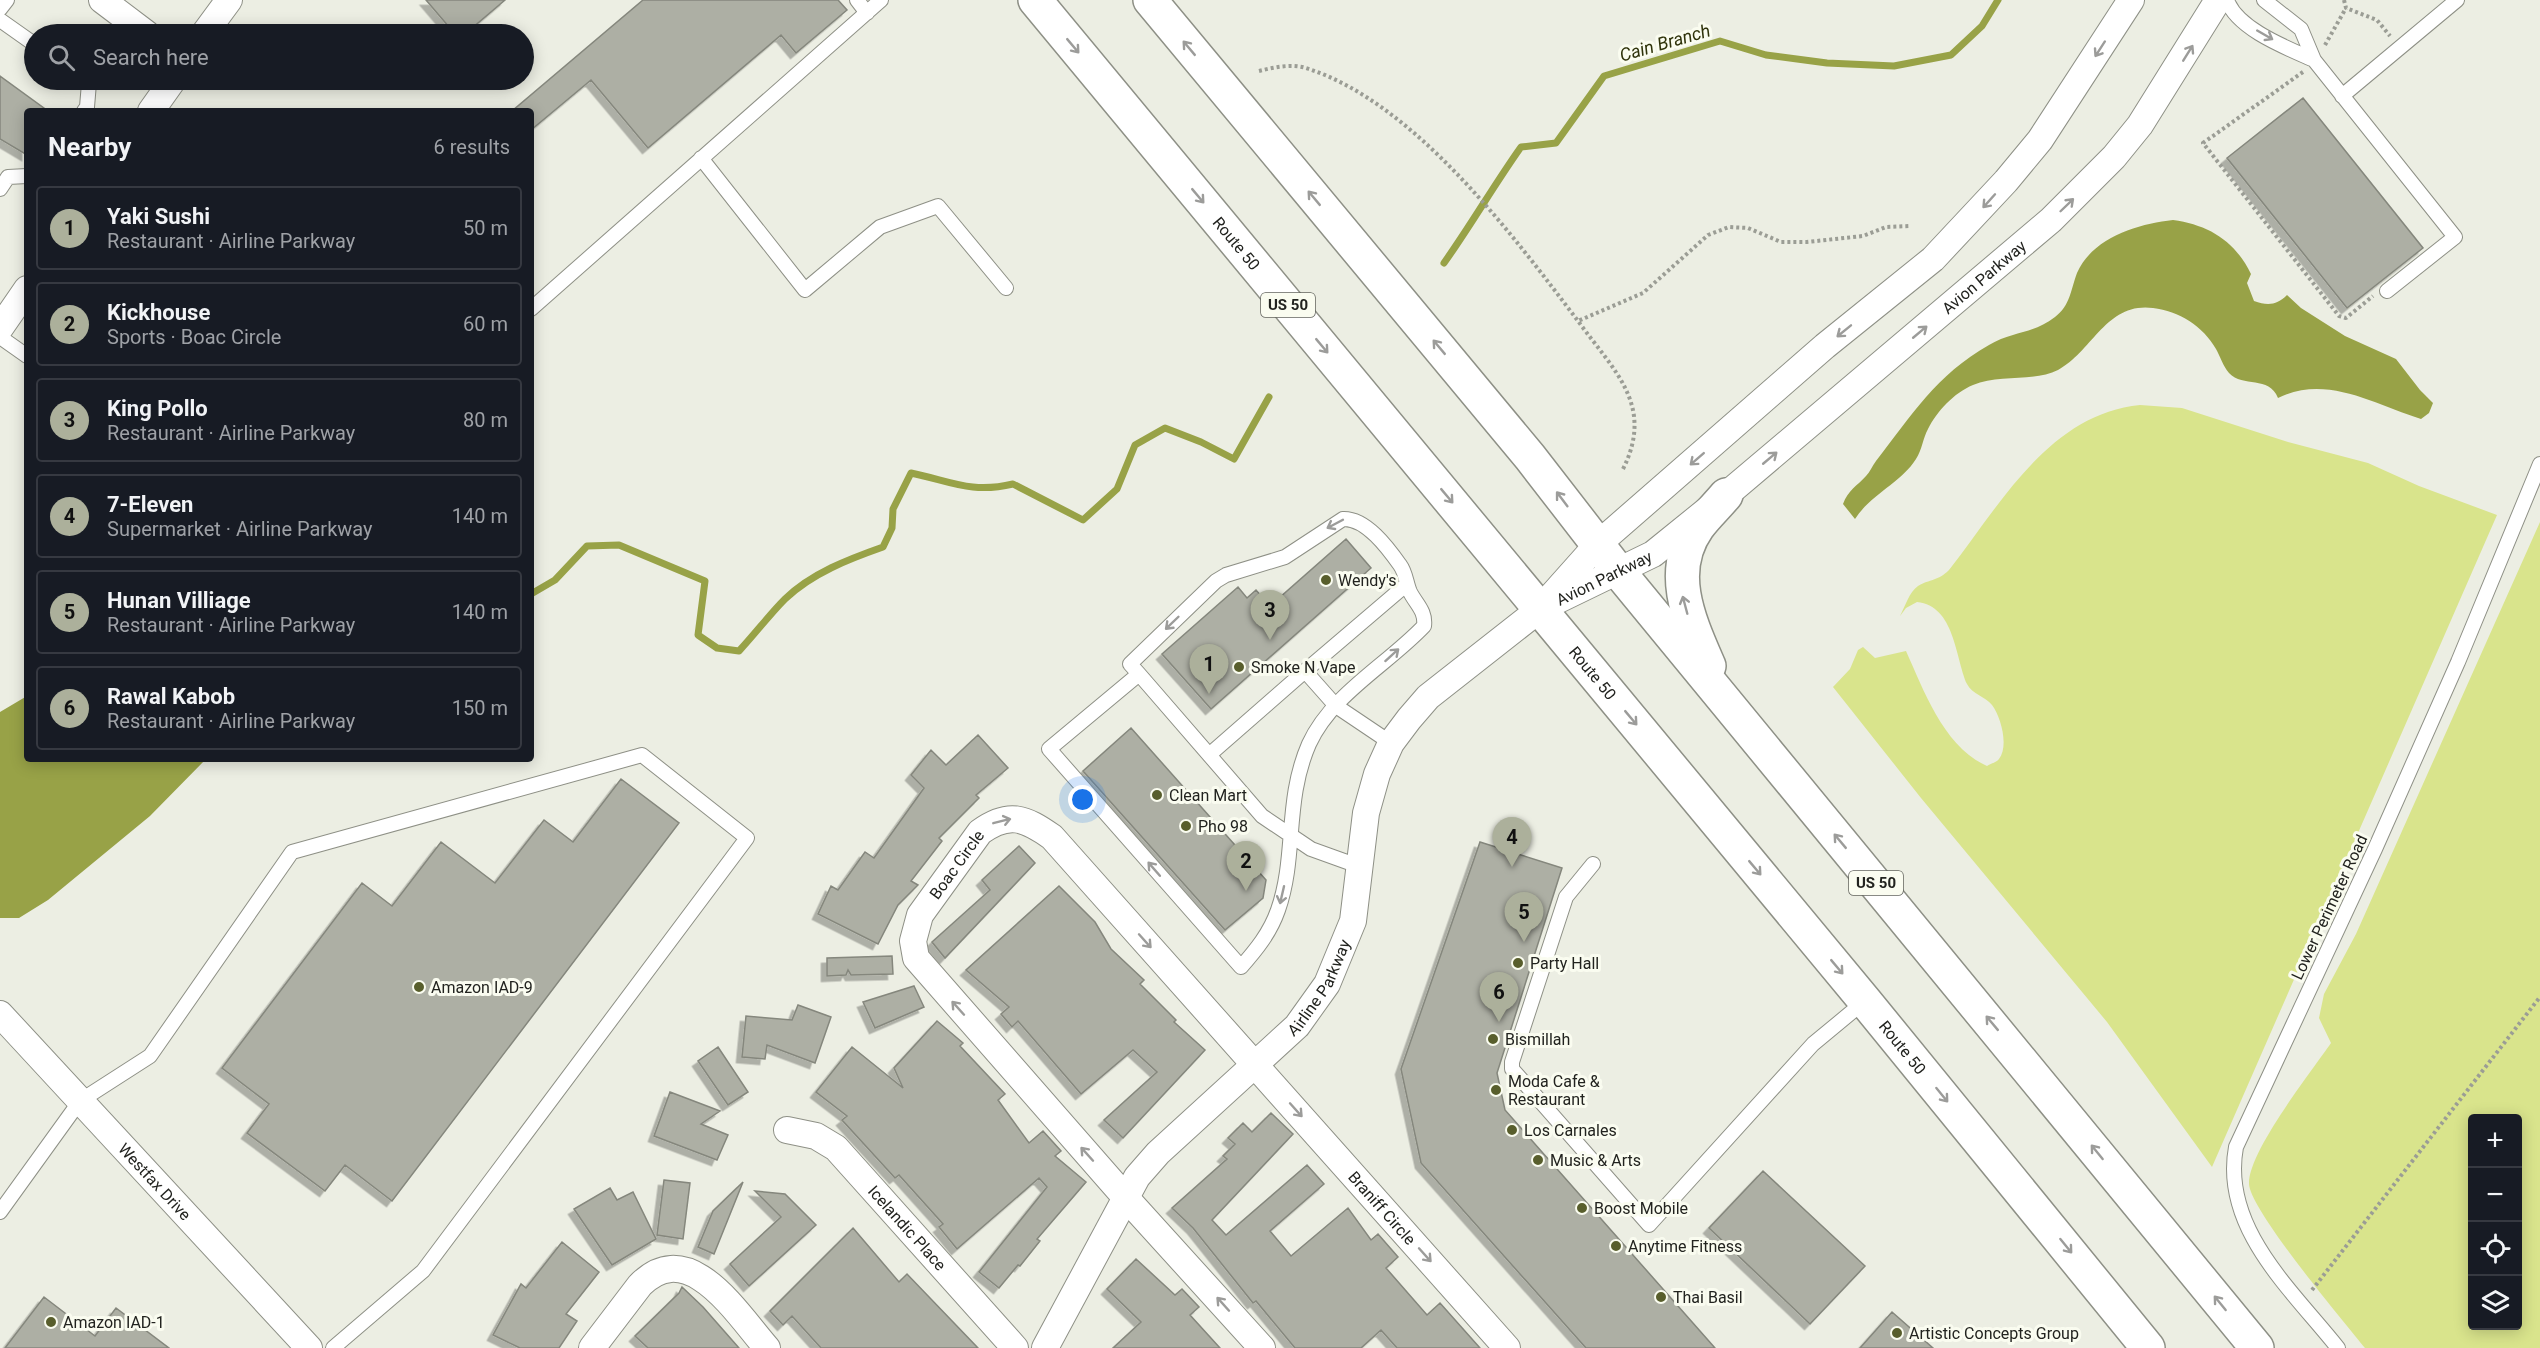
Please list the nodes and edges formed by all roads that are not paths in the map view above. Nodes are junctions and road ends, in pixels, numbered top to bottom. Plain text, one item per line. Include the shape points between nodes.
1 (7, 0) edge
2 (102, 0) edge
3 (229, 0) edge
4 (857, 0) edge
5 (881, 0) edge
6 (1035, 0) edge
7 (1150, 0) edge
8 (2131, 0) edge
9 (2218, 0) edge
10 (2227, 0) edge
11 (2265, 0) edge
12 (2457, 0) edge
13 (0, 9) edge
14 (867, 12) junction
15 (0, 20) edge
16 (134, 24) edge
17 (211, 24) edge
18 (24, 37) edge
19 (2314, 60) junction
20 (88, 90) edge
21 (166, 90) edge
22 (2342, 96) junction
23 (86, 108) edge
24 (153, 108) edge
25 (700, 158) junction
26 (24, 176) edge
27 (0, 189) edge
28 (1006, 288) dead end
29 (2385, 290) road end
30 (24, 293) edge
31 (534, 306) edge
32 (0, 328) edge
33 (0, 337) edge
34 (24, 354) edge
35 (2540, 464) edge
36 (1726, 495) junction
37 (1597, 545) junction
38 (1619, 572) junction
39 (1407, 584) junction
40 (1540, 609) junction
41 (1135, 669) junction
42 (1305, 671) junction
43 (1722, 698) junction
44 (1336, 705) junction
45 (1391, 742) junction
46 (1209, 755) junction
47 (1289, 837) junction
48 (1593, 864) dead end
49 (1361, 867) junction
50 (1865, 1001) junction
51 (0, 1014) edge
52 (1257, 1066) junction
53 (80, 1101) junction
54 (787, 1130) dead end
55 (1126, 1198) junction
56 (0, 1212) edge
57 (309, 1348) edge
58 (333, 1348) edge
59 (592, 1348) edge
60 (767, 1348) edge
61 (1015, 1348) edge
62 (1045, 1348) edge
63 (1262, 1348) edge
64 (1508, 1348) edge
65 (2148, 1348) edge
66 (2258, 1348) edge
67 (2338, 1348) edge

1 - 13 lane
2 - 16 street
3 - 17 street
4 - 14 lane
5 - 14 lane
6 -> 40 highway, Route 50 / US 50
37 -> 7 highway, US 50 via 1530,457
8 -> 37 street, Avion Parkway via 2040,140 1933,259 1825,346
36 -> 9 street, Avion Parkway via 2015,252 2085,188 2140,125
10 -> 19 lane via 2238,20
11 - 19 lane via 2301,29
12 - 22 lane
14 - 25 lane
15 - 18 lane
19 - 22 lane
20 - 23 lane
21 - 24 street
22 - 29 lane via 2454,237
25 - 28 lane via 805,290 880,227 938,206
25 - 31 lane
26 - 27 lane via 8,177
30 - 32 street
33 - 34 lane
35 - 67 lane, Lower Perimeter Road via 2375,849 2236,1147 2234,1190 2244,1221 2257,1244
36 - 38 street, Avion Parkway via 1653,554
43 -> 36 highway via 1682,594 1685,552 1697,528
37 - 38 highway, US 50
37 - 40 street, Avion Parkway
38 - 40 street, Avion Parkway
38 - 43 highway, US 50
39 -> 41 lane via 1400,566 1364,525 1343,519 1285,557 1216,581
39 - 42 lane
44 -> 39 lane via 1424,626 1423,613
40 - 45 street, Airline Parkway via 1428,697
40 -> 50 highway, Route 50 / US 50
41 - 46 lane
47 -> 41 lane via 1278,910 1262,942 1241,968 1049,749
42 - 44 lane
42 - 46 lane
66 -> 43 highway, US 50
44 - 45 lane
44 - 47 lane via 1317,728 1297,776
45 - 49 street, Airline Parkway via 1366,813
46 - 47 lane via 1262,816
47 - 49 lane
48 - 50 lane via 1566,897 1512,1069 1649,1225 1813,1044
49 - 52 street, Airline Parkway via 1353,921 1327,984 1297,1026
50 -> 65 highway, Route 50 / US 50
51 - 53 street, Westfax Drive
52 - 55 street, Airline Parkway via 1158,1153 1137,1177
55 -> 52 street, Boac Circle via 916,958 913,941 920,915 980,832 1002,820 1017,819 1052,837
52 -> 64 street, Braniff Circle
53 - 56 lane
53 - 57 street, Westfax Drive
53 - 58 lane via 150,1056 292,852 642,755 747,838 423,1271
54 - 61 street, Icelandic Place via 816,1136 836,1148
55 - 62 street, Airline Parkway
63 -> 55 street
59 - 60 street via 648,1276 668,1268 696,1273 708,1282

